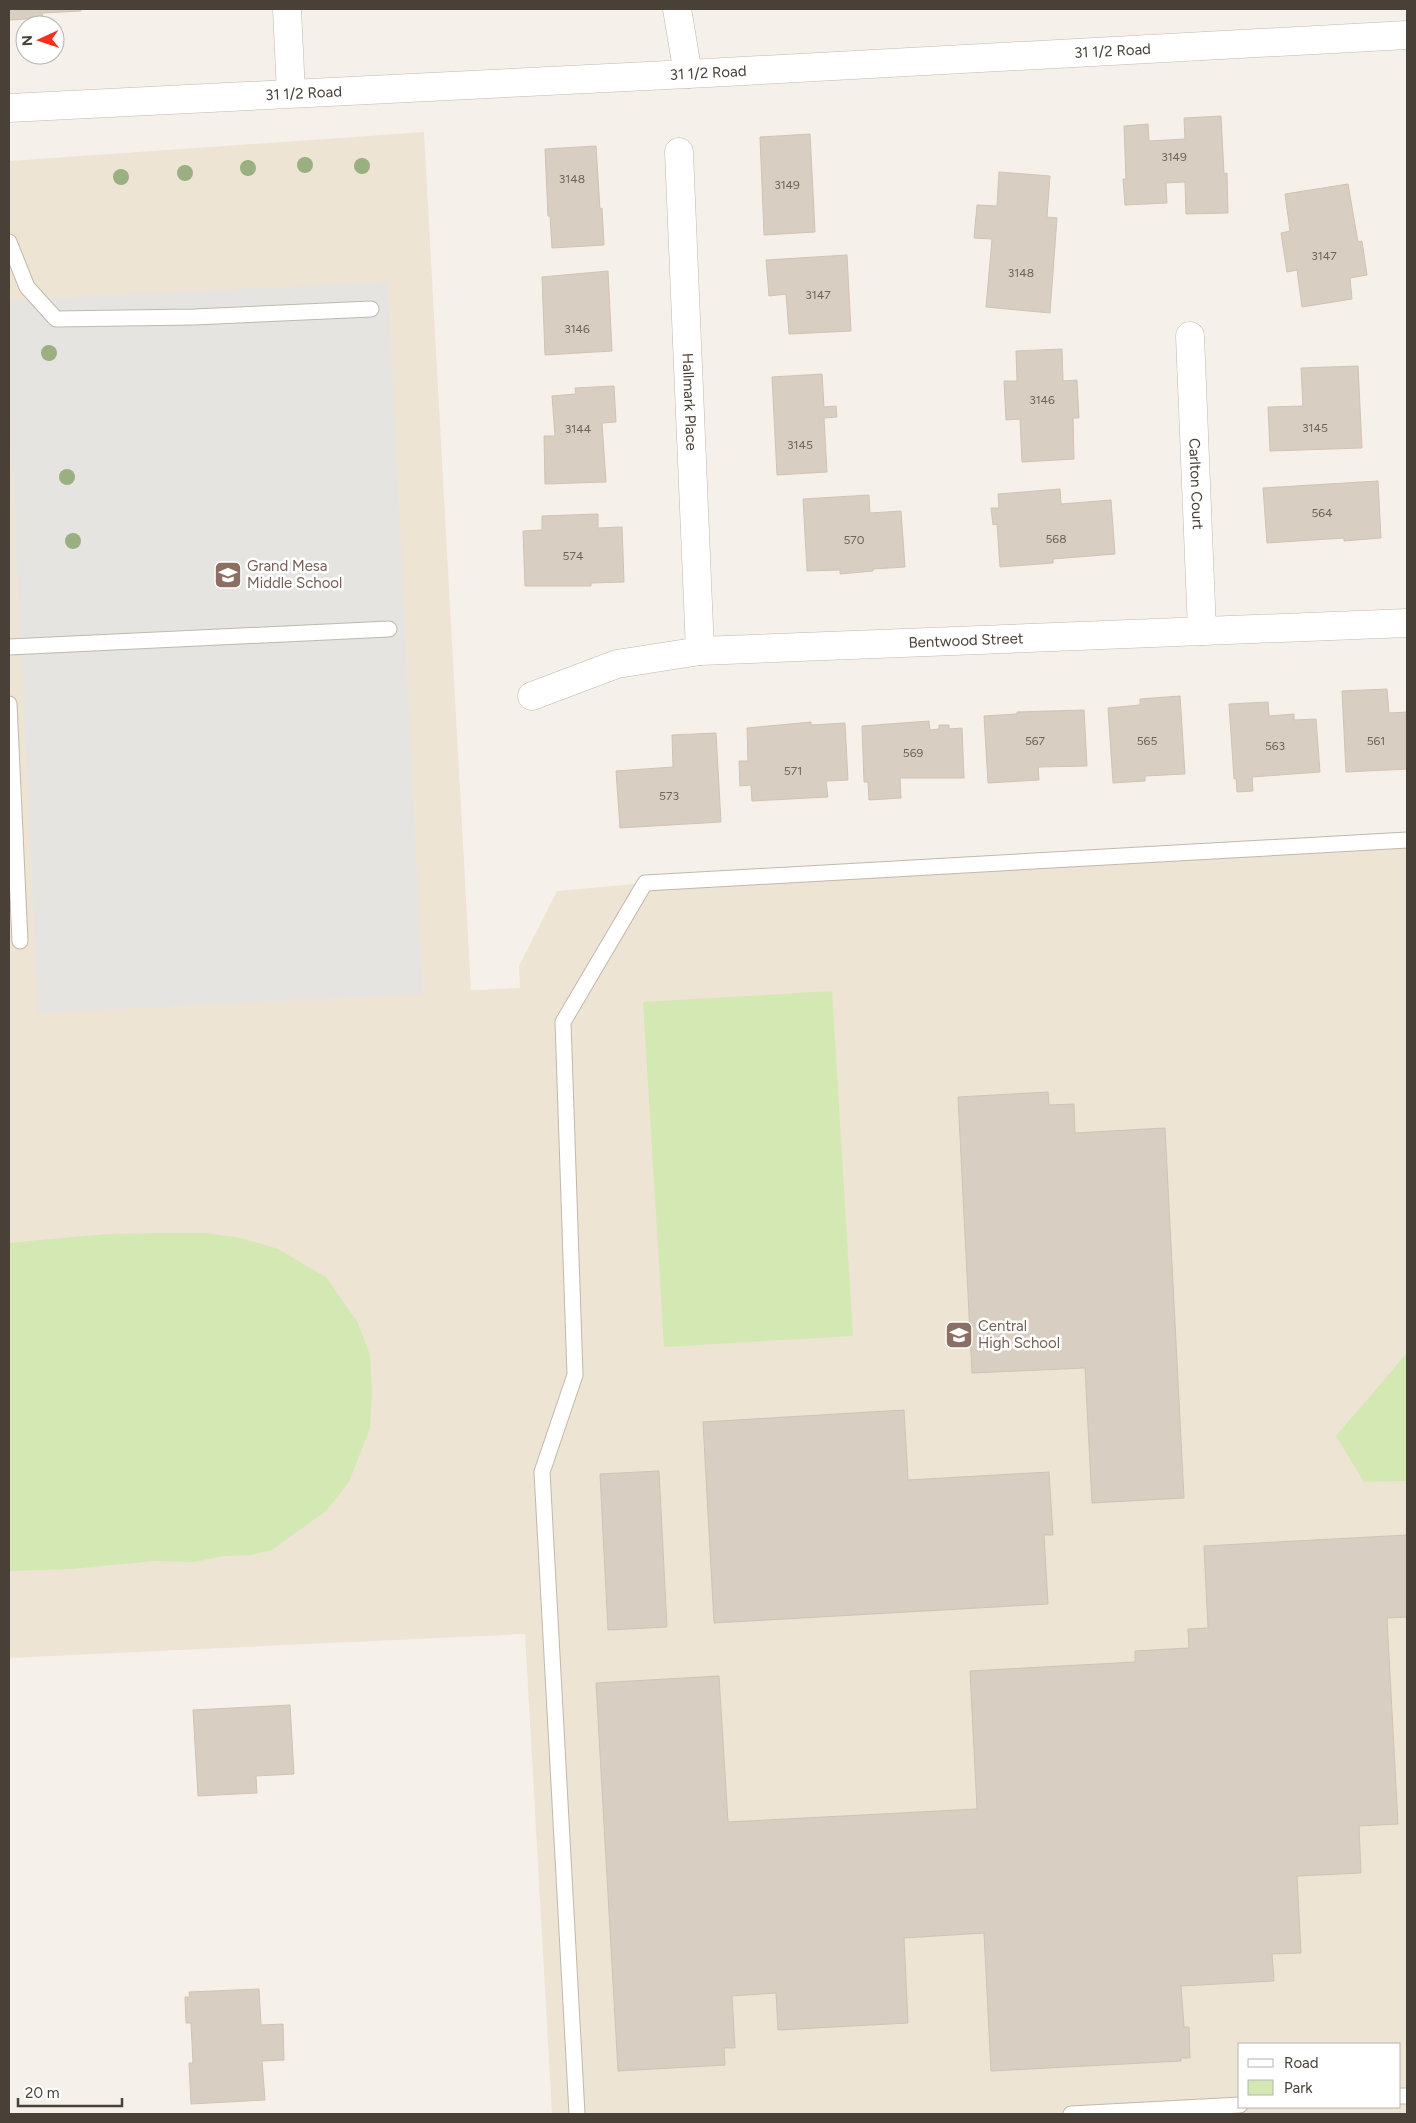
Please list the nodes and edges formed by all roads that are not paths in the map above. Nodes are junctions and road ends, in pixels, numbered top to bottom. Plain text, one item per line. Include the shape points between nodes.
1 (287, 9) edge
2 (677, 9) edge
3 (1407, 35) edge
4 (688, 74) junction
5 (291, 93) junction
6 (9, 108) edge
7 (679, 152) dead end
8 (9, 242) edge
9 (371, 308) dead end
10 (1190, 336) dead end
11 (1407, 622) edge
12 (390, 629) dead end
13 (1202, 631) junction
14 (9, 647) edge
15 (700, 651) junction
16 (532, 696) dead end
17 (9, 704) edge
18 (1407, 840) edge
19 (20, 940) dead end
20 (1238, 2105) edge
21 (577, 2114) edge
22 (1071, 2114) edge

1 - 5 street
2 - 4 street
3 - 4 street, 31 1/2 Road
4 - 5 street, 31 1/2 Road
5 - 6 street, 31 1/2 Road
7 - 15 street, Hallmark Place
8 - 9 lane via 27,287 56,319 194,317
10 - 13 street, Carlton Court
11 - 13 street, Bentwood Street
12 - 14 lane
13 - 15 street, Bentwood Street
15 - 16 street, Bentwood Street via 616,664
17 - 19 lane
18 - 21 lane via 645,882 563,1022 575,1375 542,1472
20 - 22 lane

